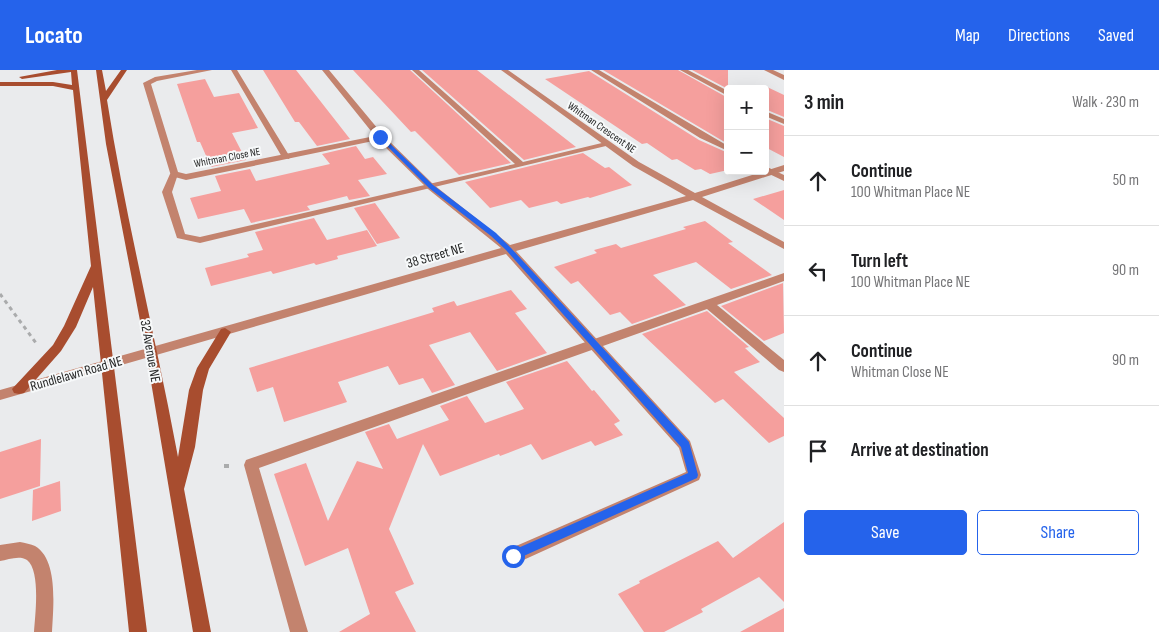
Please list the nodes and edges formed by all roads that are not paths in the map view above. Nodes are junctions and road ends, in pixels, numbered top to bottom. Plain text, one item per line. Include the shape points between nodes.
1 (73, 70) edge
2 (99, 70) edge
3 (124, 70) edge
4 (209, 70) edge
5 (234, 70) edge
6 (325, 70) edge
7 (415, 70) edge
8 (504, 70) edge
9 (594, 70) edge
10 (683, 70) edge
11 (767, 70) edge
12 (784, 78) edge
13 (0, 82) edge
14 (76, 88) junction
15 (724, 92) edge
16 (104, 99) junction
17 (769, 115) edge
18 (784, 122) edge
19 (380, 137) junction
20 (606, 144) junction
21 (724, 147) edge
22 (286, 157) junction
23 (521, 165) junction
24 (784, 168) edge
25 (769, 170) edge
26 (769, 171) edge
27 (174, 174) junction
28 (753, 175) edge
29 (784, 178) edge
30 (431, 187) junction
31 (692, 197) junction
32 (784, 246) edge
33 (508, 249) junction
34 (97, 264) junction
35 (784, 277) edge
36 (709, 304) junction
37 (225, 332) junction
38 (595, 344) junction
39 (152, 352) junction
40 (107, 364) junction
41 (784, 367) edge
42 (19, 389) junction
43 (0, 395) edge
44 (175, 492) junction
45 (0, 554) edge
46 (513, 556) dead end
47 (43, 632) edge
48 (138, 632) edge
49 (202, 632) edge
50 (299, 632) edge

1 - 13 main road
1 - 14 main road
2 - 16 main road, 32 Avenue NE
3 - 16 main road
4 - 27 street via 147,83
5 - 22 street
6 - 19 street
7 - 23 street
8 - 20 street, Whitman Crescent NE
9 - 21 street
10 - 15 street
11 - 12 street
13 - 14 main road
14 - 34 main road
16 - 39 main road, 32 Avenue NE
17 - 18 street
19 - 22 street, Whitman Close NE
19 - 30 street
20 - 23 street
20 - 31 street, Whitman Crescent NE
22 - 27 street, Whitman Close NE via 186,177
23 - 30 street
24 - 25 street, 38 Street NE
26 - 29 street
27 - 30 street via 168,192 181,236 200,240
28 - 31 street, 38 Street NE
30 - 33 street
31 - 32 street, Whitman Crescent NE
31 - 33 street, 38 Street NE
33 - 37 street, 38 Street NE
33 - 38 street
34 - 40 main road
34 - 42 main road via 58,348
35 - 36 street
36 - 38 street
36 - 41 street
37 - 39 street, 38 Street NE
37 - 44 main road via 203,368 196,390 188,447
38 - 46 street via 685,445 694,475
38 - 50 street via 251,465
39 - 40 street, Rundlelawn Road NE
39 - 44 main road, 32 Avenue NE
40 - 42 street, Rundlelawn Road NE
40 - 48 main road
42 - 43 street, Rundlelawn Road NE
44 - 49 main road, 32 Avenue NE
45 - 47 street via 21,550 36,556 43,570

